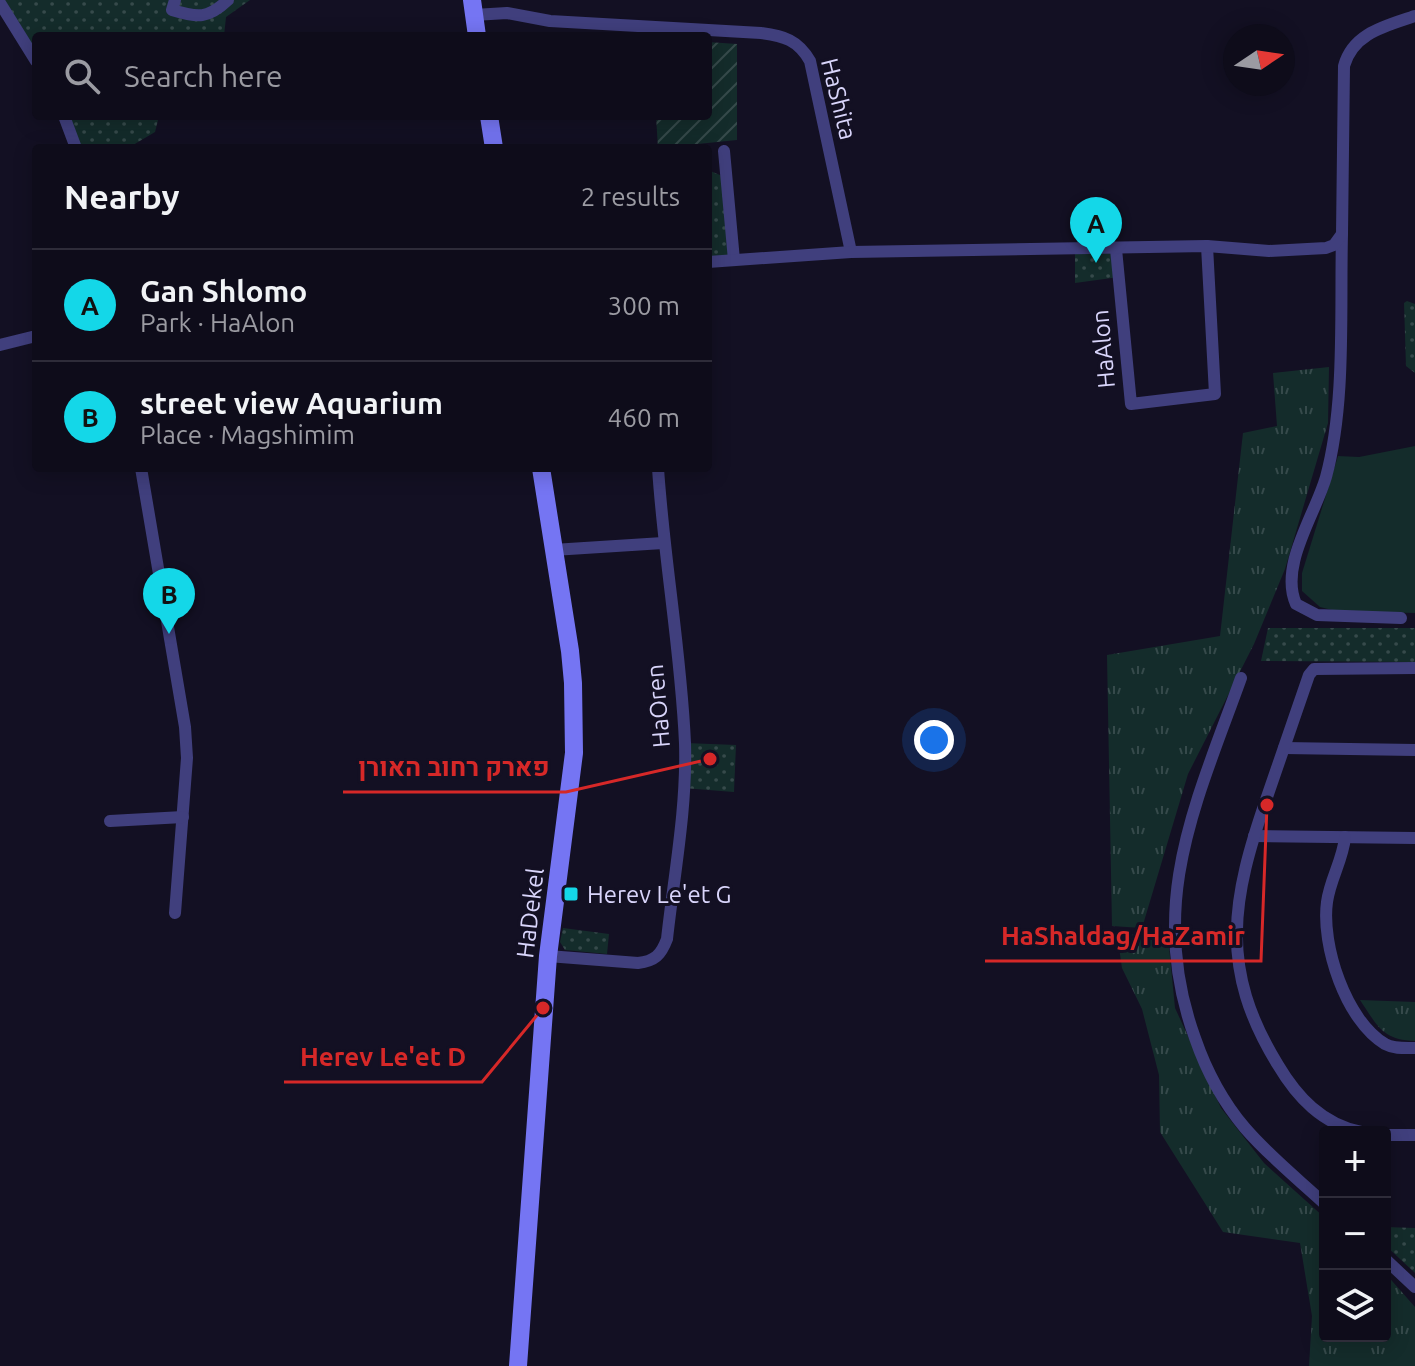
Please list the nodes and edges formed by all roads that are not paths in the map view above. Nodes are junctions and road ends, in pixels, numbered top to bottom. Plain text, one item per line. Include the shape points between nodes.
1 (175, 0) edge
2 (228, 0) edge
3 (0, 3) edge
4 (473, 8) edge
5 (1415, 16) edge
6 (476, 32) edge
7 (32, 55) edge
8 (66, 120) edge
9 (490, 120) edge
10 (74, 144) edge
11 (493, 144) edge
12 (724, 151) dead end
13 (1342, 234) junction
14 (1207, 246) junction
15 (1116, 249) junction
16 (851, 252) junction
17 (734, 260) junction
18 (712, 262) edge
19 (32, 337) edge
20 (0, 345) edge
21 (142, 472) edge
22 (542, 472) edge
23 (658, 472) edge
24 (663, 543) junction
25 (553, 550) junction
26 (1401, 618) dead end
27 (1415, 668) edge
28 (1241, 678) dead end
29 (1284, 748) junction
30 (1415, 750) edge
31 (183, 817) junction
32 (110, 821) dead end
33 (1254, 836) junction
34 (1345, 837) junction
35 (1415, 838) edge
36 (175, 913) dead end
37 (548, 956) junction
38 (1415, 1048) edge
39 (1342, 1126) edge
40 (1391, 1135) edge
41 (1415, 1135) edge
42 (1319, 1199) edge
43 (1391, 1265) edge
44 (1415, 1287) edge
45 (518, 1366) edge

1 - 2 street via 172,10 192,16 214,13
3 - 7 street
4 - 6 street
4 - 16 street, HaShita via 550,21 761,33 786,37 802,47 810,61
5 - 13 street via 1369,33 1348,52
8 - 10 street
9 - 11 street
12 - 17 street
13 - 14 street via 1334,245 1316,250
13 - 26 street via 1332,450 1290,583 1296,604 1317,615
14 - 15 street
14 - 15 street, HaAlon via 1215,394 1131,404
15 - 16 street
16 - 17 street
17 - 18 street
19 - 20 street
21 - 31 street via 185,727
22 - 25 street, HaDekel
23 - 24 street
24 - 25 street
24 - 37 street, HaOren via 685,746 667,939 653,961
25 - 37 street, HaDekel via 572,667 575,742
27 - 29 street via 1314,669
28 - 42 street via 1178,869 1177,976 1197,1044 1225,1102 1266,1151
29 - 30 street
29 - 33 street
31 - 32 street
31 - 36 street
33 - 34 street
33 - 39 street via 1237,913 1238,958 1248,1007 1268,1050 1305,1103
34 - 35 street
34 - 38 street via 1327,904 1334,966 1353,1009 1371,1032 1389,1046
37 - 45 street, HaDekel
40 - 41 street
43 - 44 street

